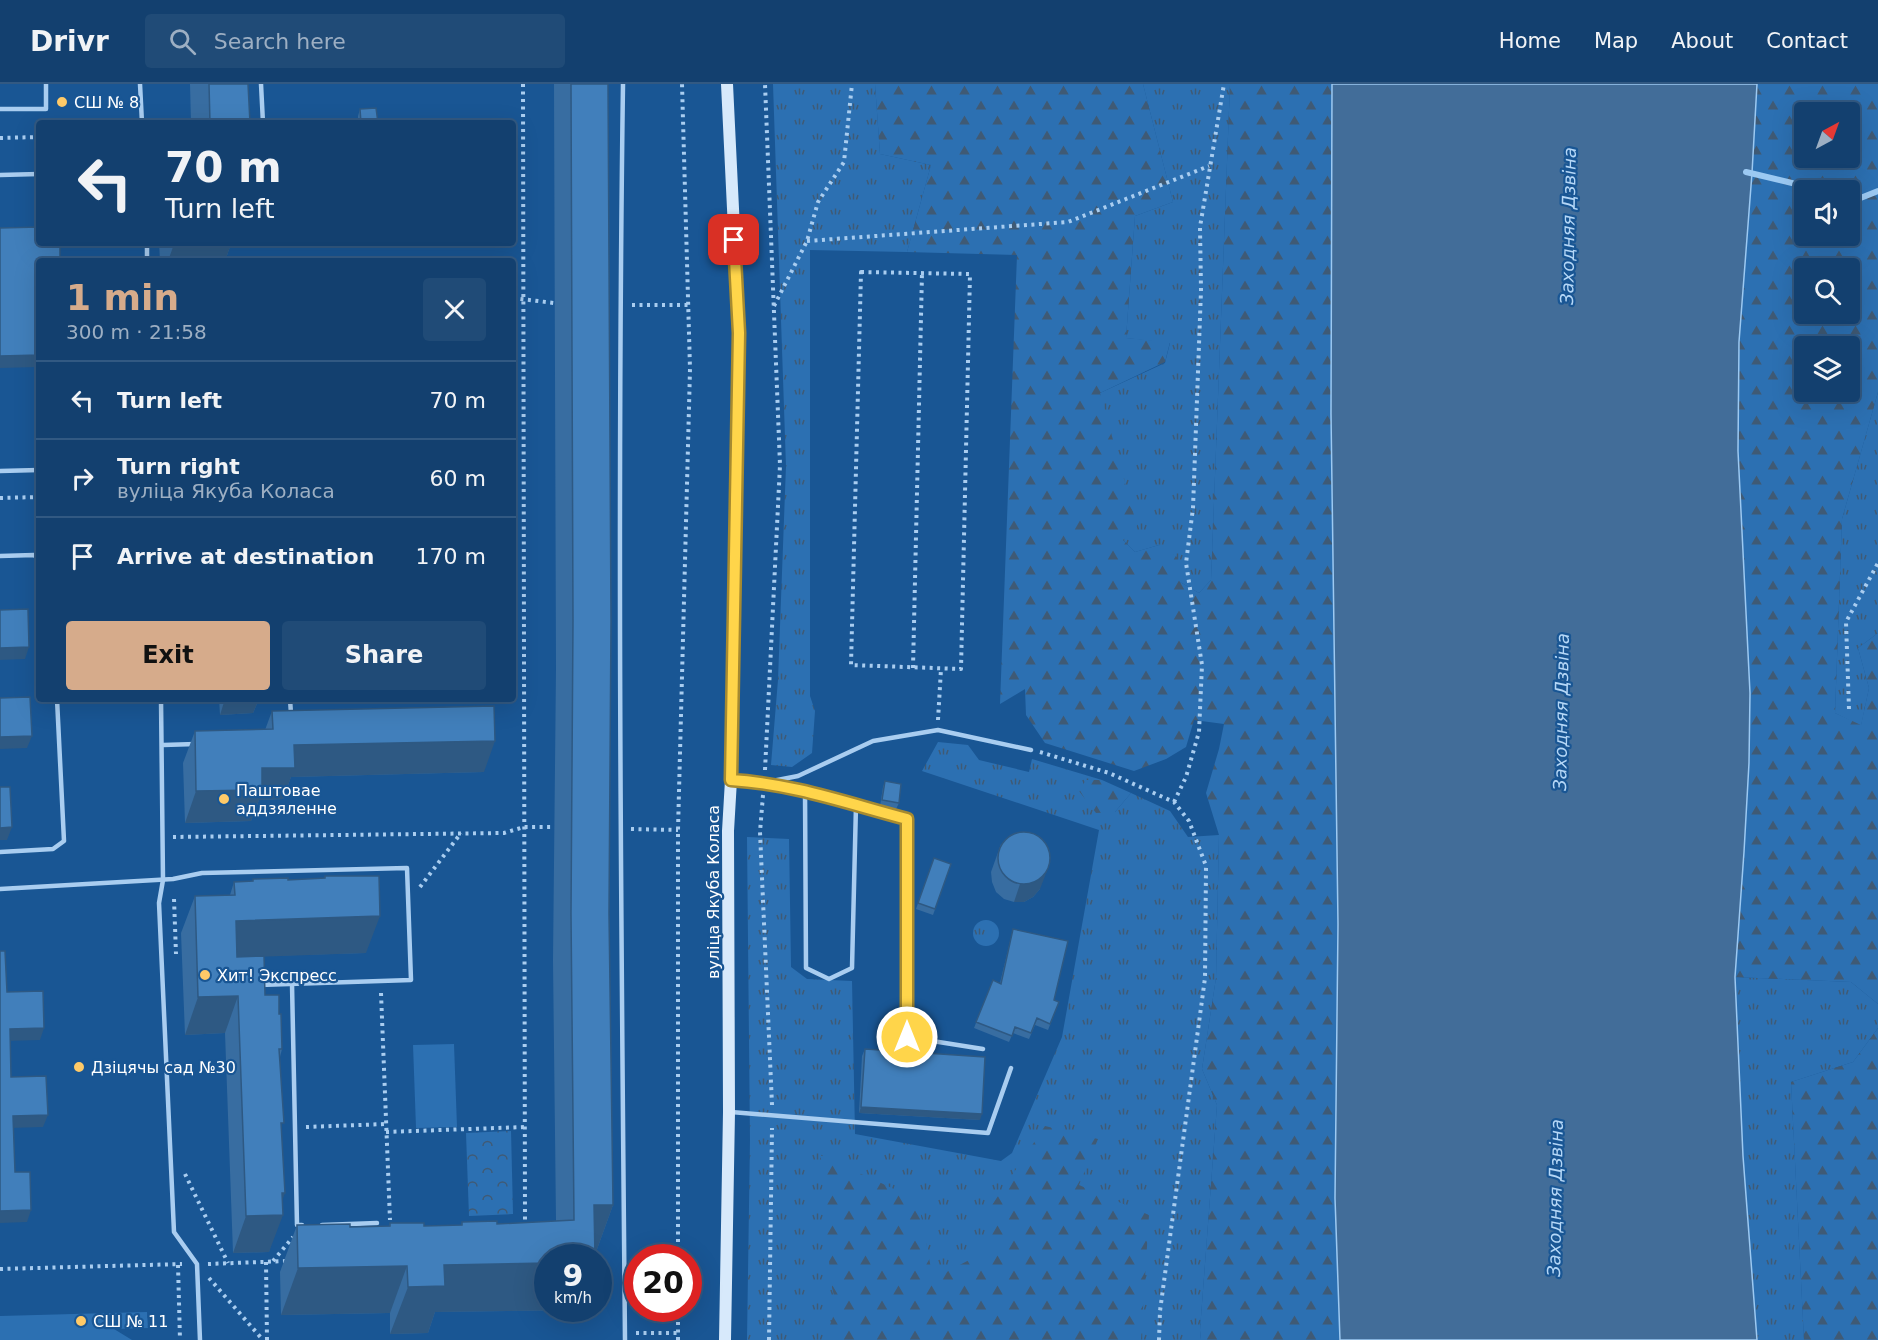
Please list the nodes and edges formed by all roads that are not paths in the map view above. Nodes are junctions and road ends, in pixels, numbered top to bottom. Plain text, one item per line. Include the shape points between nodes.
1 (46, 84) edge
2 (140, 84) edge
3 (261, 84) edge
4 (623, 84) edge
5 (728, 84) edge
6 (0, 109) edge
7 (142, 120) edge
8 (263, 120) edge
9 (36, 174) edge
10 (0, 175) edge
11 (36, 470) edge
12 (0, 471) edge
13 (0, 556) edge
14 (36, 557) edge
15 (57, 702) edge
16 (161, 702) edge
17 (290, 702) edge
18 (301, 713) edge
19 (206, 744) edge
20 (163, 745) junction
21 (1031, 750) road end
22 (731, 780) junction
23 (764, 783) junction
24 (805, 790) junction
25 (856, 804) junction
26 (0, 852) edge
27 (163, 880) junction
28 (0, 889) edge
29 (292, 984) junction
30 (257, 985) edge
31 (983, 1049) dead end
32 (1011, 1068) dead end
33 (729, 1112) junction
34 (377, 1223) dead end
35 (307, 1225) edge
36 (316, 1225) edge
37 (200, 1340) edge
38 (625, 1340) edge
39 (725, 1340) edge

1 - 6 lane via 46,109
2 - 7 lane
3 - 8 lane
4 - 38 lane via 620,828
5 - 22 street, вуліца Якуба Коласа via 739,333
9 - 10 lane
11 - 12 lane
13 - 14 lane
15 - 26 lane via 64,841 53,849
16 - 20 lane
17 - 18 lane via 291,714
19 - 20 lane
20 - 27 lane
21 - 23 lane via 938,730 873,741 798,776
22 - 23 lane
22 - 33 street, вуліца Якуба Коласа
23 - 24 lane
24 - 25 lane
24 - 25 lane via 806,968 829,979 852,968
25 - 31 lane via 907,819 907,1037
27 - 28 lane
27 - 29 lane via 202,873 407,868 411,980
27 - 37 lane via 159,903 174,1232 197,1264
29 - 30 lane
29 - 35 lane via 297,1225
32 - 33 lane via 988,1134
33 - 39 street, вуліца Якуба Коласа
34 - 36 lane

